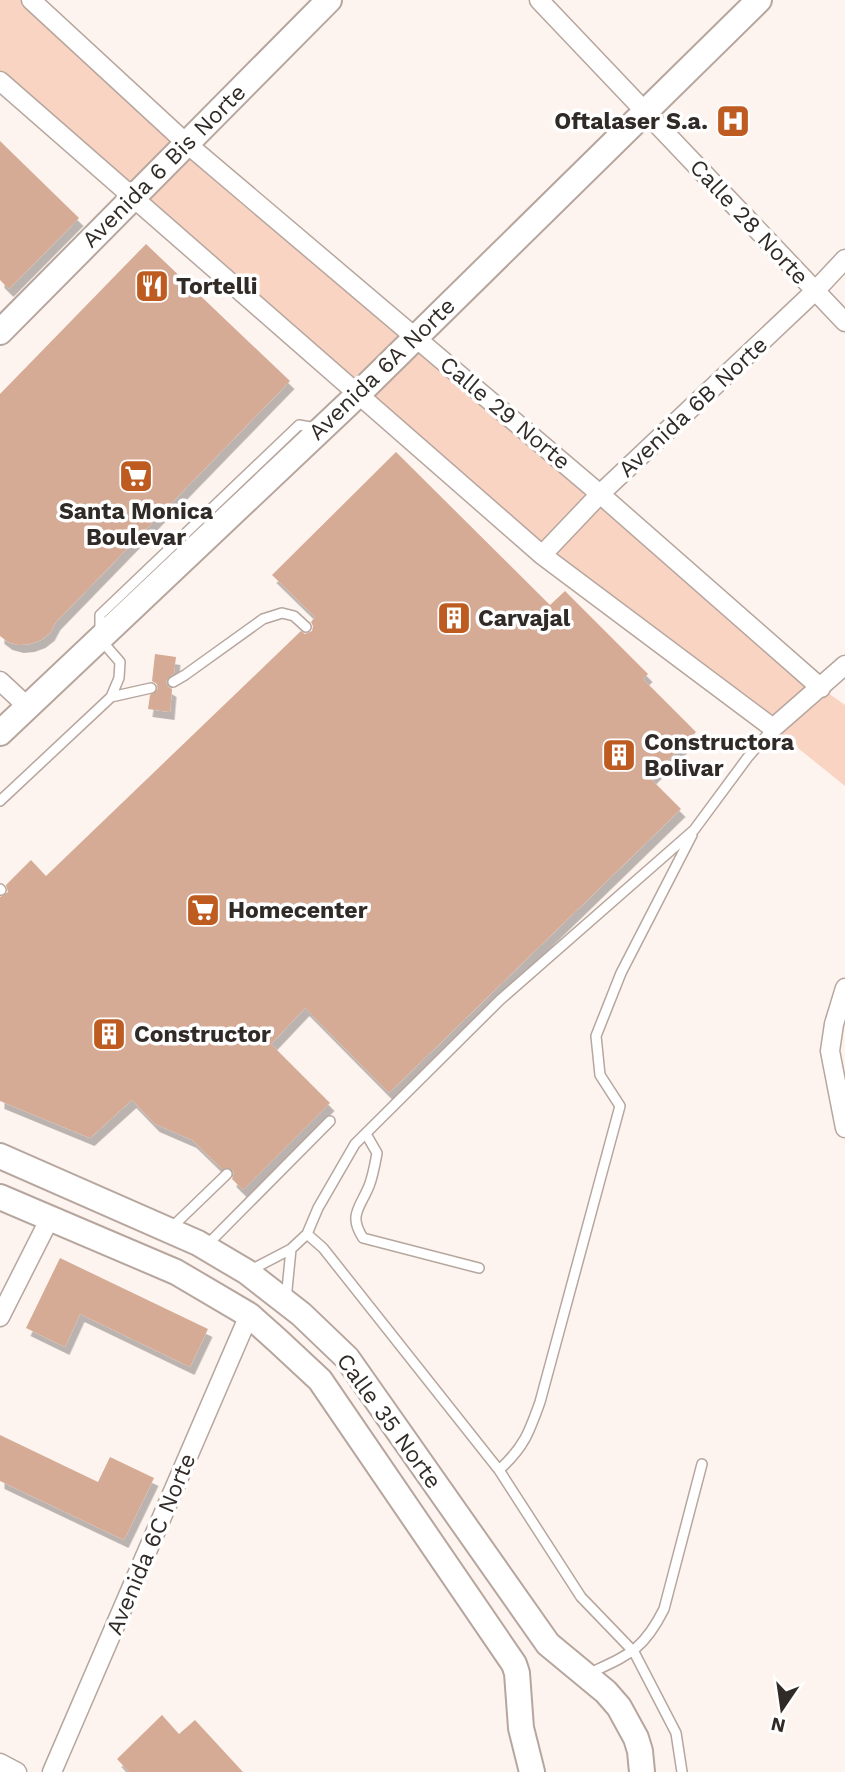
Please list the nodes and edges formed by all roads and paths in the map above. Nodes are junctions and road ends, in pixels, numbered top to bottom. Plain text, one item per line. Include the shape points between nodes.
1 (31, 0) edge
2 (328, 0) edge
3 (538, 0) edge
4 (759, 0) edge
5 (0, 81) edge
6 (645, 112) junction
7 (186, 143) junction
8 (133, 197) junction
9 (845, 259) edge
10 (815, 291) junction
11 (845, 321) edge
12 (0, 332) edge
13 (416, 337) junction
14 (358, 394) junction
15 (600, 494) junction
16 (542, 555) junction
17 (306, 627) dead end
18 (100, 639) junction
19 (845, 665) edge
20 (0, 681) edge
21 (173, 682) dead end
22 (151, 688) dead end
23 (821, 688) junction
24 (111, 697) junction
25 (28, 707) junction
26 (773, 728) junction
27 (0, 733) edge
28 (0, 801) edge
29 (694, 830) junction
30 (845, 988) edge
31 (330, 1121) dead end
32 (845, 1128) edge
33 (366, 1134) junction
34 (0, 1156) edge
35 (227, 1174) dead end
36 (0, 1197) edge
37 (50, 1218) junction
38 (169, 1230) junction
39 (307, 1234) junction
40 (205, 1247) junction
41 (291, 1249) junction
42 (480, 1268) dead end
43 (247, 1272) junction
44 (286, 1300) junction
45 (250, 1315) junction
46 (0, 1317) edge
47 (702, 1464) dead end
48 (499, 1470) junction
49 (634, 1652) junction
50 (586, 1675) junction
51 (0, 1763) edge
52 (17, 1772) edge
53 (52, 1772) edge
54 (532, 1772) edge
55 (642, 1772) edge
56 (682, 1772) edge

1 - 7 street, Calle 29 Norte
2 - 7 street, Avenida 6 Bis Norte
3 - 6 street, Calle 28 Norte
4 - 6 street, Avenida 6A Norte
5 - 8 street
6 - 10 street, Calle 28 Norte
6 - 13 street, Avenida 6A Norte
7 - 8 street, Avenida 6 Bis Norte
7 - 13 street, Calle 29 Norte
8 - 12 street, Avenida 6 Bis Norte
8 - 14 street
9 - 10 street, Avenida 6B Norte
10 - 11 street, Calle 28 Norte
10 - 15 street, Avenida 6B Norte
13 - 14 street, Avenida 6A Norte
13 - 15 street, Calle 29 Norte
14 - 16 street
14 - 18 street, Avenida 6A Norte
15 - 16 street, Avenida 6B Norte
15 - 23 street, Calle 29 Norte
16 - 26 street
17 - 21 lane via 282,613 263,619
18 - 24 lane via 120,662
18 - 25 street, Avenida 6A Norte
19 - 23 street
20 - 25 street
22 - 24 lane
23 - 26 street
24 - 28 lane
25 - 27 street, Avenida 6A Norte
26 - 29 lane
29 - 33 lane via 500,1000
29 - 48 lane via 621,973 596,1036 600,1075 620,1106 540,1402 519,1451
30 - 32 street via 830,1051
31 - 40 lane
33 - 39 lane via 349,1155
33 - 42 lane via 377,1153 369,1187 356,1213 355,1226 363,1238
34 - 38 street, Calle 35 Norte
35 - 38 lane
36 - 37 street, Calle 35 Norte
37 - 45 street, Calle 35 Norte via 176,1272
37 - 46 street
38 - 40 street, Calle 35 Norte
39 - 41 lane
39 - 48 lane via 323,1248
40 - 43 street, Calle 35 Norte
41 - 43 lane
41 - 44 lane
43 - 44 street, Calle 35 Norte
44 - 50 street, Calle 35 Norte via 347,1358 548,1644
45 - 53 street, Avenida 6C Norte
45 - 54 street, Calle 35 Norte via 320,1380 514,1664 521,1728
47 - 49 lane via 663,1609
48 - 49 lane via 581,1597
49 - 50 lane
49 - 56 lane via 676,1732
50 - 55 street, Calle 35 Norte via 627,1720 640,1751
51 - 52 street

